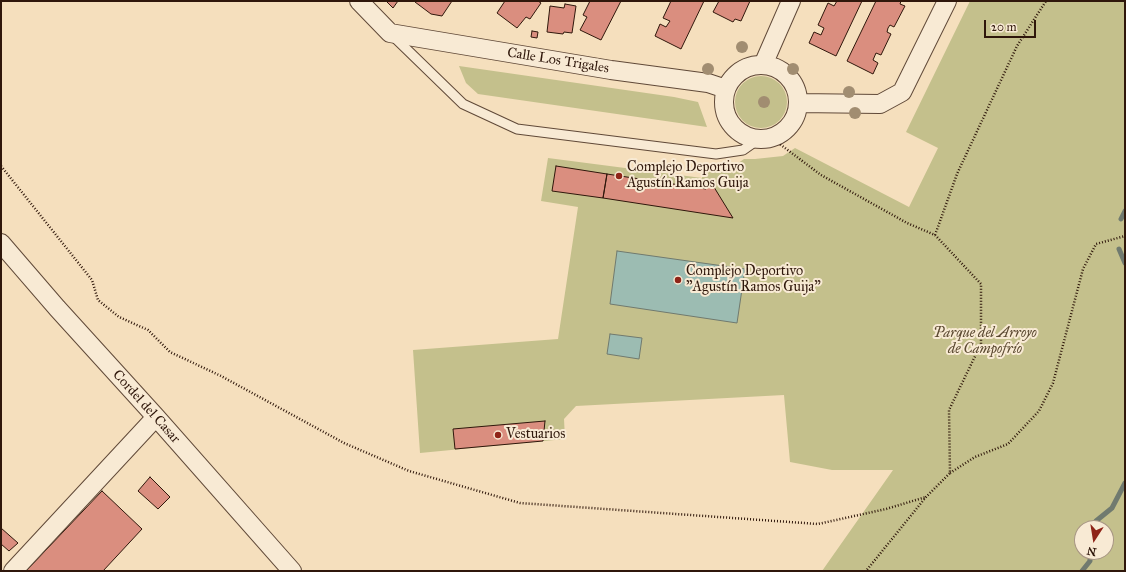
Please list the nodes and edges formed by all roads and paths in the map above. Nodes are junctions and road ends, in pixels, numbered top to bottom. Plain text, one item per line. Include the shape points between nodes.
1 (359, 1) edge
2 (791, 1) edge
3 (947, 1) edge
4 (1046, 1) edge
5 (390, 33) junction
6 (763, 65) junction
7 (726, 89) junction
8 (798, 103) junction
9 (765, 138) junction
10 (1, 166) edge
11 (935, 235) junction
12 (1125, 236) edge
13 (1, 244) edge
14 (156, 417) junction
15 (950, 473) junction
16 (926, 497) junction
17 (13, 571) edge
18 (292, 571) edge
19 (866, 571) edge

1 - 5 street
2 - 6 street
3 - 8 street via 902,92 880,104
4 - 11 path via 1017,46 957,174
5 - 7 street, Calle Los Trigales via 708,83
5 - 9 lane via 463,104 517,129 716,154 743,150
6 - 7 street via 751,66 740,71 731,79
6 - 8 street via 774,67 784,73 792,82
7 - 9 street via 725,112 730,123 748,136
8 - 9 street via 790,124 781,132
9 - 11 path via 821,175 907,223
10 - 16 path via 92,280 98,300 119,317 148,330 170,352 222,376 344,443 409,471 520,503 818,524 886,510
11 - 15 path via 981,284 981,344 949,410
12 - 15 path via 1096,244 1083,269 1053,383 1039,411 1008,444 974,457
13 - 14 street, Cordel del Casar
14 - 17 street
14 - 18 street, Cordel del Casar
15 - 16 path
16 - 19 path

